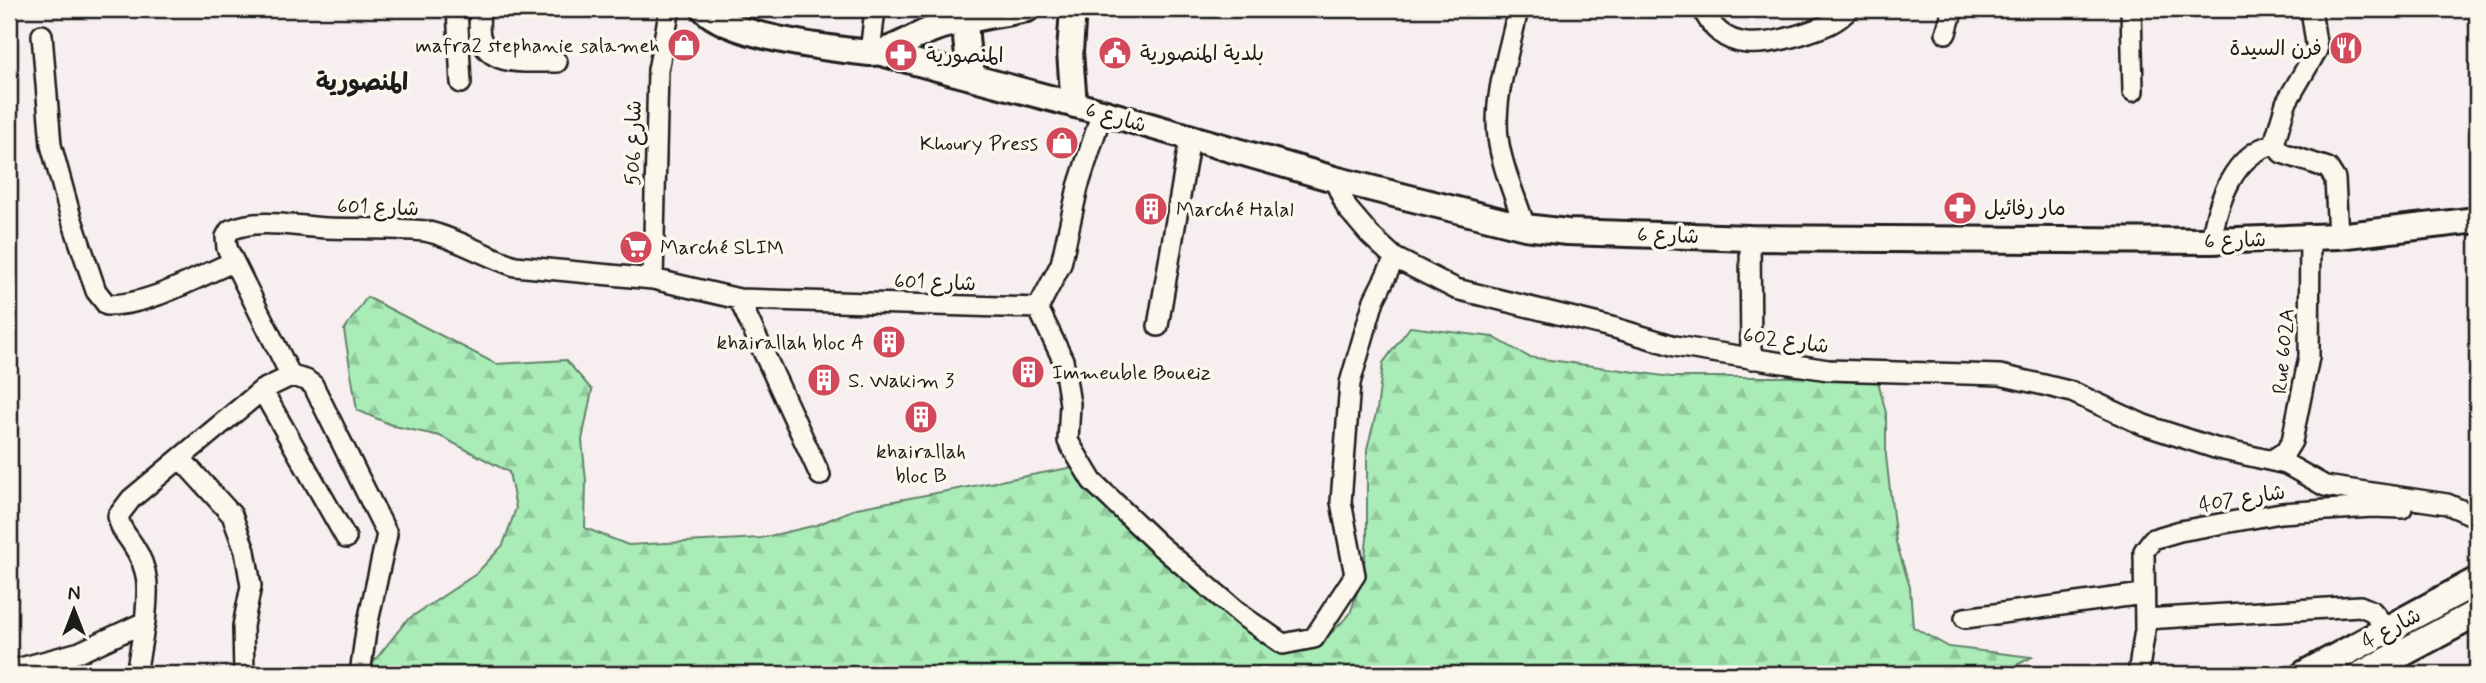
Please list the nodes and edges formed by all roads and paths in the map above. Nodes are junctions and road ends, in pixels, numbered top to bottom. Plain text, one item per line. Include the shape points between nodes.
1 (457, 9) edge
2 (480, 9) edge
3 (670, 9) edge
4 (875, 9) edge
5 (1027, 9) edge
6 (1073, 9) edge
7 (1518, 9) edge
8 (1703, 9) edge
9 (1849, 9) edge
10 (1953, 9) edge
11 (2131, 9) edge
12 (2311, 9) edge
13 (702, 11) edge
14 (966, 21) junction
15 (1946, 33) dead end
16 (42, 35) dead end
17 (876, 53) junction
18 (557, 62) dead end
19 (974, 78) junction
20 (461, 83) dead end
21 (2133, 91) dead end
22 (1074, 105) junction
23 (1102, 112) junction
24 (1190, 138) junction
25 (2274, 144) junction
26 (1334, 180) junction
27 (2477, 220) edge
28 (1525, 227) junction
29 (2338, 236) junction
30 (1750, 237) junction
31 (2310, 237) junction
32 (2211, 241) junction
33 (1395, 258) junction
34 (233, 262) junction
35 (653, 279) junction
36 (738, 299) junction
37 (1038, 308) junction
38 (1158, 326) dead end
39 (1751, 359) junction
40 (291, 376) junction
41 (261, 390) junction
42 (181, 459) junction
43 (2274, 460) junction
44 (820, 475) dead end
45 (2477, 518) edge
46 (346, 538) dead end
47 (2477, 581) edge
48 (2144, 594) junction
49 (2477, 613) edge
50 (1965, 618) dead end
51 (2145, 619) junction
52 (145, 622) junction
53 (2388, 630) junction
54 (9, 671) edge
55 (136, 674) edge
56 (244, 674) edge
57 (360, 674) edge
58 (2138, 674) edge
59 (2305, 674) edge
60 (2363, 674) edge

1 - 20 street
2 - 18 street via 480,36 499,60
3 - 35 street, شارع 506 via 658,70
4 - 17 street
5 - 14 street
6 - 22 street
7 - 28 street via 1497,122 1502,161
8 - 9 street via 1708,21 1725,36 1750,44 1829,25
10 - 15 street
11 - 21 street
12 - 25 street via 2317,50 2286,103
13 - 17 street, شارع 6 via 789,42
14 - 17 street via 915,35
14 - 19 street via 965,40
16 - 34 street via 51,145 96,291 107,304 124,305
17 - 19 street, شارع 6
19 - 22 street, شارع 6
22 - 23 street, شارع 6
23 - 24 street, شارع 6
23 - 37 street via 1078,187 1061,264
24 - 26 street, شارع 6
24 - 38 street
25 - 29 street via 2282,153 2328,168 2334,179
25 - 32 street via 2259,148 2242,161 2216,214
26 - 28 street, شارع 6
26 - 33 street, شارع 602 via 1347,208
27 - 29 street, شارع 6
28 - 30 street, شارع 6
29 - 31 street, شارع 6
30 - 32 street, شارع 6
30 - 39 street
31 - 32 street, شارع 6
31 - 43 street, Rue 602A via 2309,357 2292,441
33 - 37 street via 1374,300 1350,383 1341,502 1355,575 1314,639 1283,644 1244,617 1092,481 1068,441 1070,404 1063,360
33 - 39 street, شارع 602 via 1456,289 1675,346
34 - 35 street, شارع 601 via 226,237 230,230 249,225 399,229 441,235 523,267
34 - 40 street, شارع 601
35 - 36 street, شارع 601
36 - 37 street, شارع 601
36 - 44 street
39 - 43 street, شارع 602 via 1828,370 2000,375 2072,392 2144,425 2215,448
40 - 41 street
40 - 57 street via 313,385 387,534
41 - 42 street
41 - 46 street
42 - 52 street via 131,499 118,516 120,529 145,568 149,586
42 - 56 street via 232,515 246,551 251,586 243,626
43 - 45 street, شارع 602 via 2325,486 2447,504
45 - 48 street, شارع 407 via 2423,508 2372,507 2281,513 2160,535 2144,551
47 - 53 main road, شارع 4
48 - 50 street
48 - 51 street, شارع 407
49 - 60 main road, شارع 4
51 - 53 street via 2360,606 2372,611
51 - 58 street, شارع 407
52 - 54 street via 80,652
52 - 55 street
53 - 59 main road, شارع 4

